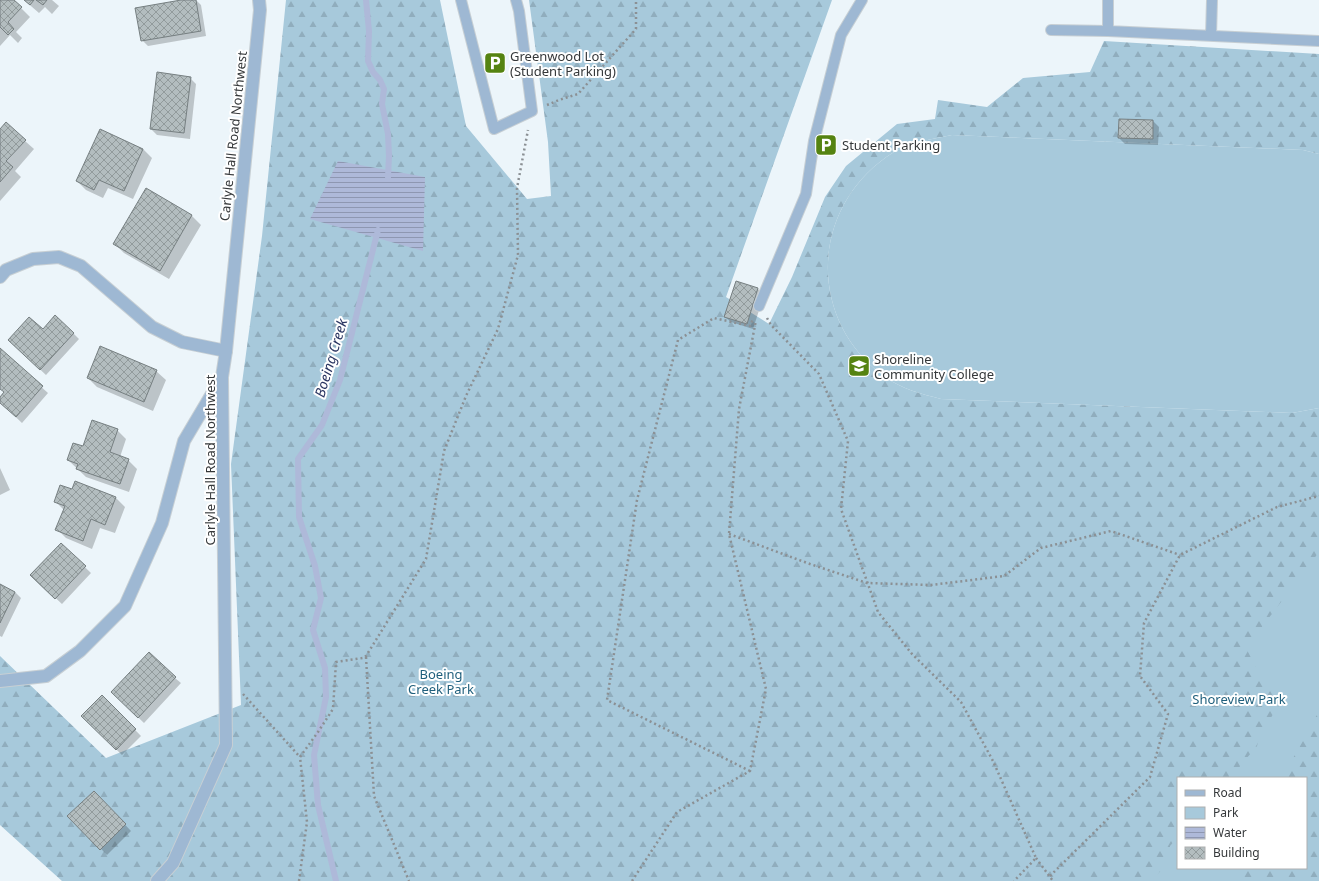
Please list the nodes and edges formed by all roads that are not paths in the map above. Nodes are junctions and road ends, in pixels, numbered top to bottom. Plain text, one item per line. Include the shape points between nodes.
1 (259, 0) edge
2 (461, 0) edge
3 (516, 0) edge
4 (862, 0) edge
5 (1108, 0) edge
6 (1212, 0) edge
7 (1051, 30) dead end
8 (1108, 31) junction
9 (1211, 36) junction
10 (1319, 41) edge
11 (0, 277) edge
12 (759, 306) road end
13 (226, 351) junction
14 (222, 377) junction
15 (0, 681) edge
16 (157, 881) edge

1 - 13 street, Carlyle Hall Road Northwest
2 - 3 lane via 494,129 532,111
4 - 12 lane via 841,35 814,141 806,194
5 - 8 lane
6 - 9 lane
7 - 8 lane
8 - 9 lane
9 - 10 lane
11 - 13 street via 6,270 33,259 59,257 81,266 152,327 182,342
13 - 14 street, Carlyle Hall Road Northwest
14 - 15 street via 184,441 162,523 125,606 80,651 46,676
14 - 16 street, Carlyle Hall Road Northwest via 226,745 173,863

